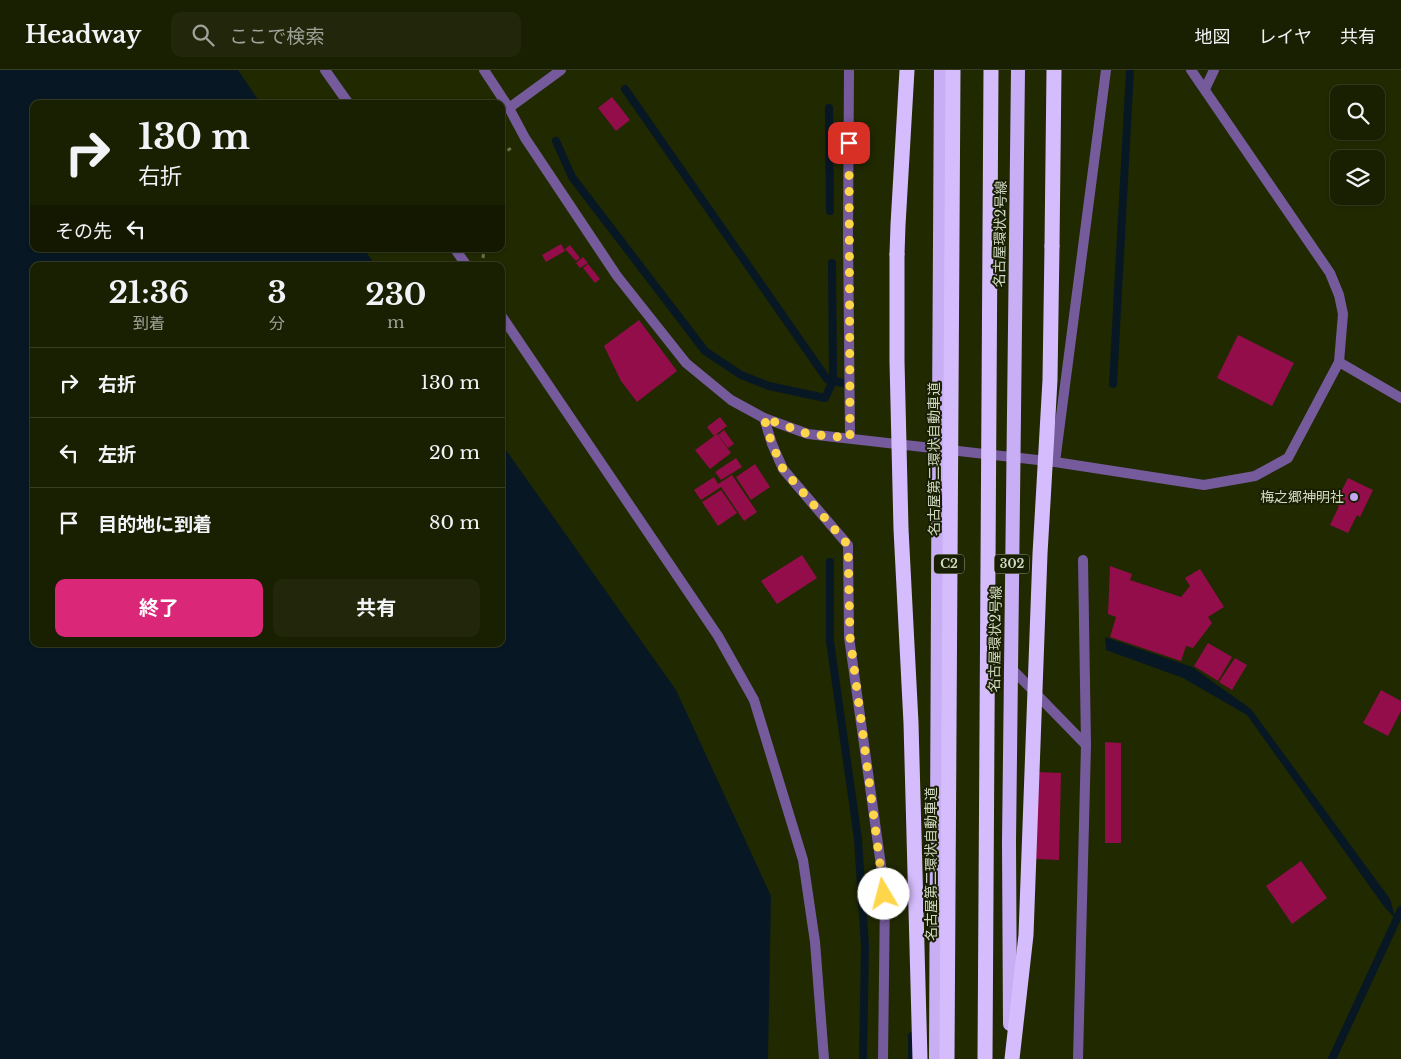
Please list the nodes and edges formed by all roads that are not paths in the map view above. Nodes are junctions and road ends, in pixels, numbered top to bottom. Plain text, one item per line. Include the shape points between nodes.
1 (325, 70) edge
2 (484, 70) edge
3 (561, 70) edge
4 (849, 70) edge
5 (906, 70) edge
6 (941, 70) edge
7 (953, 70) edge
8 (991, 70) edge
9 (1018, 70) edge
10 (1054, 70) edge
11 (1106, 70) edge
12 (1191, 70) edge
13 (1214, 70) edge
14 (1205, 89) junction
15 (346, 100) edge
16 (504, 100) edge
17 (505, 102) edge
18 (509, 108) junction
19 (456, 252) edge
20 (464, 262) edge
21 (505, 321) edge
22 (1339, 362) junction
23 (1401, 398) edge
24 (764, 418) junction
25 (850, 438) junction
26 (939, 448) junction
27 (1013, 457) junction
28 (1056, 462) junction
29 (1083, 560) dead end
30 (1010, 667) junction
31 (1086, 745) junction
32 (824, 1059) edge
33 (883, 1059) edge
34 (920, 1059) edge
35 (936, 1059) edge
36 (947, 1059) edge
37 (985, 1059) edge
38 (1011, 1059) edge
39 (1078, 1059) edge

1 - 15 street
2 - 16 street
3 - 18 street
4 - 25 street
5 - 34 highway, bridge via 898,225 898,362
6 - 26 highway
7 - 36 highway, 名古屋第二環状自動車道 / C2, bridge
8 - 37 highway, bridge
9 - 27 highway, 名古屋環状2号線 / 302
10 - 38 highway, bridge via 1050,380 1026,935
11 - 28 street
12 - 14 street
13 - 14 street
14 - 22 street via 1330,273 1340,296 1343,314
17 - 18 street
18 - 24 street via 525,138 617,276 686,363 731,400
19 - 20 street
21 - 32 street via 718,636 754,700 803,860 816,942
22 - 23 street
22 - 28 street via 1288,458 1255,476 1204,485
24 - 25 street via 808,434
24 - 33 street via 783,469 848,545 850,637 884,894
25 - 26 street
26 - 27 street
26 - 35 highway
27 - 28 street
27 - 30 highway, 名古屋環状2号線 / 302
29 - 31 street
30 - 31 street
30 - 38 highway, 名古屋環状2号線 / 302
31 - 39 street

